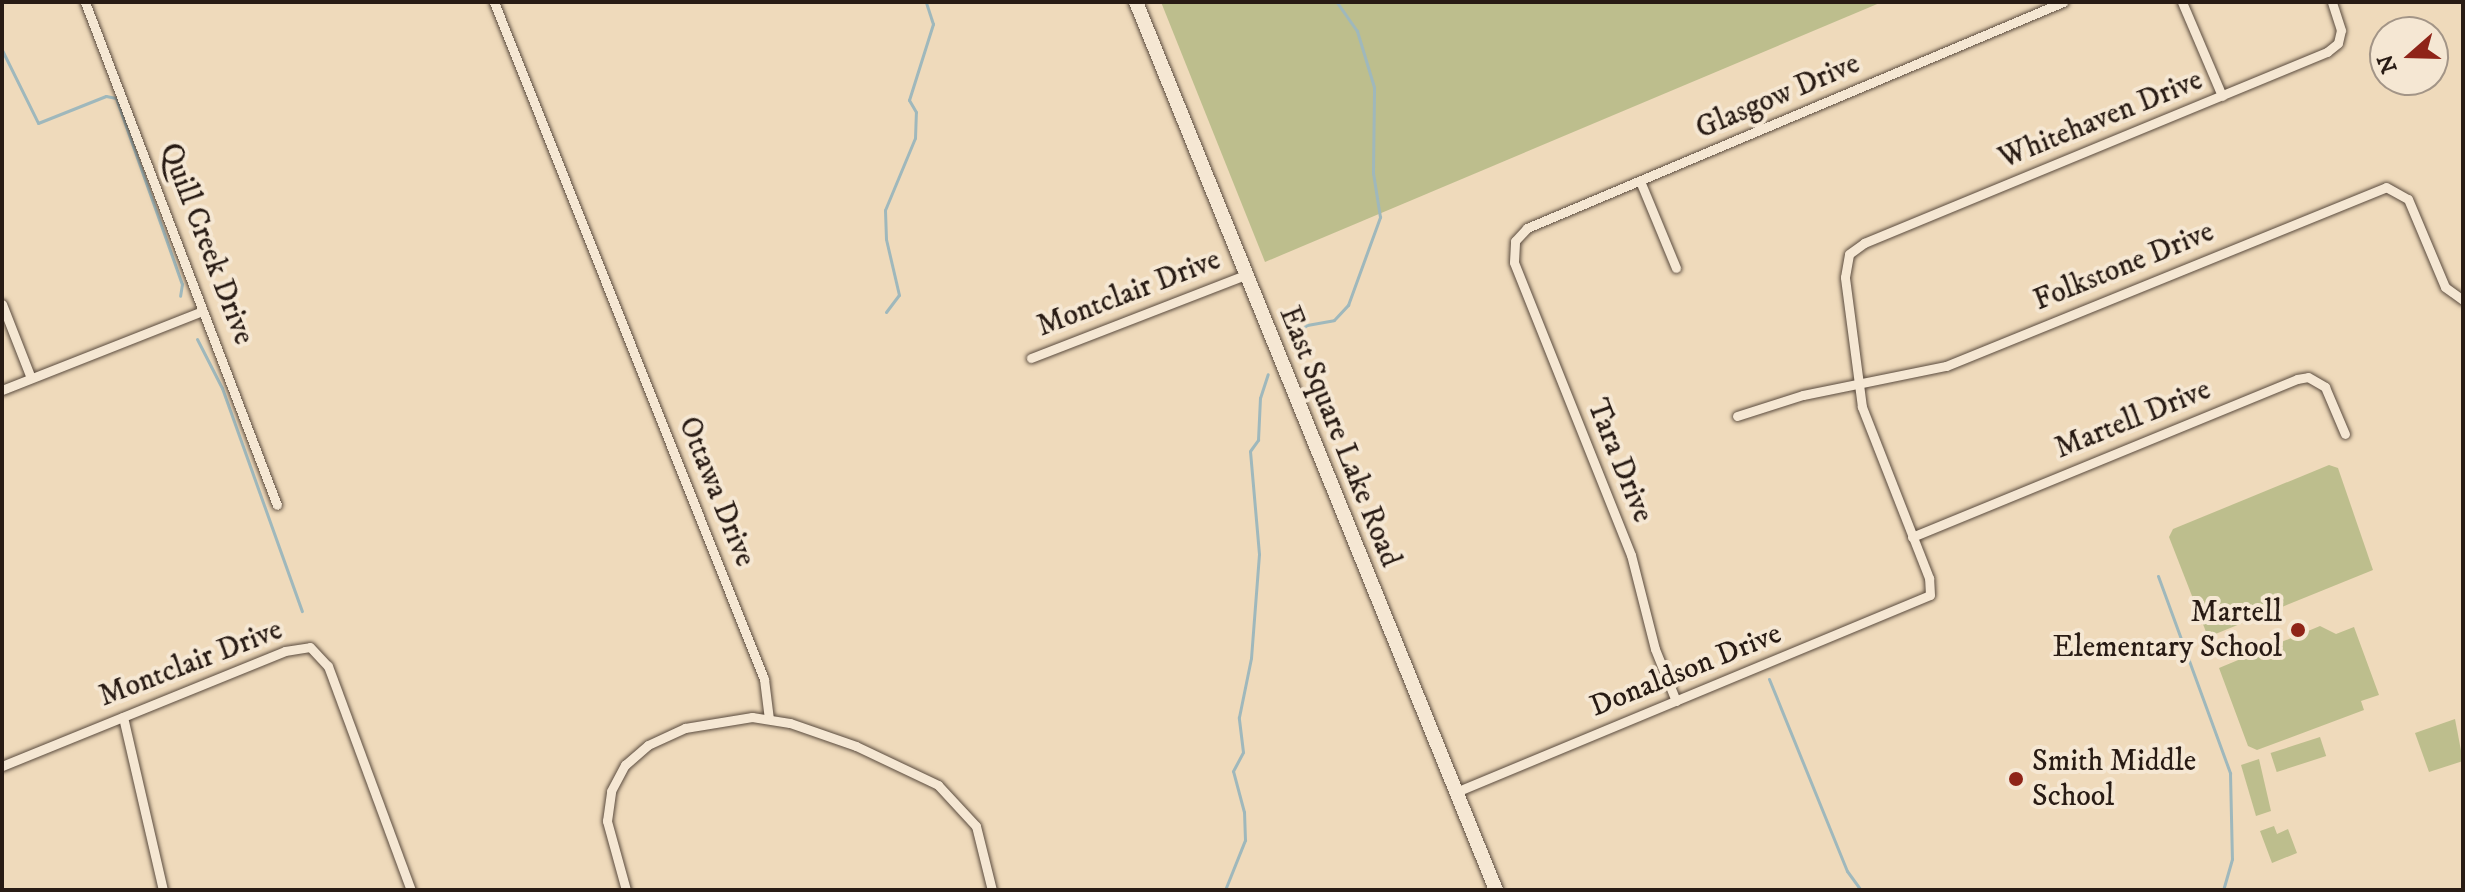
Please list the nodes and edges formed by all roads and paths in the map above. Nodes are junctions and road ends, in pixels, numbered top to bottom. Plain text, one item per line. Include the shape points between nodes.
1 (85, 2) edge
2 (494, 2) edge
3 (1136, 2) edge
4 (2063, 2) edge
5 (2182, 2) edge
6 (2332, 2) edge
7 (2222, 96) junction
8 (1640, 181) junction
9 (1515, 241) joint
10 (1676, 268) dead end
11 (1245, 275) junction
12 (2463, 300) edge
13 (2, 304) edge
14 (200, 312) junction
15 (1031, 358) dead end
16 (31, 378) junction
17 (1859, 384) junction
18 (2, 390) edge
19 (1737, 416) dead end
20 (2345, 434) dead end
21 (277, 505) dead end
22 (1912, 537) junction
23 (1676, 701) junction
24 (123, 717) junction
25 (769, 719) junction
26 (2, 766) edge
27 (1456, 792) junction
28 (163, 890) edge
29 (411, 890) edge
30 (626, 890) edge
31 (992, 890) edge
32 (1496, 890) edge

1 - 14 street, Quill Creek Drive via 139,134
2 - 25 street, Ottawa Drive via 764,679
3 - 11 main road, East Square Lake Road
4 - 8 street, Glasgow Drive
5 - 7 street
6 - 7 street, Whitehaven Drive via 2341,30 2333,48
7 - 17 street, Whitehaven Drive via 1864,243 1846,261
8 - 9 street, Glasgow Drive via 1527,228
8 - 10 street
9 - 23 street, Tara Drive via 1514,262 1631,555 1655,649
11 - 15 street, Montclair Drive
11 - 27 main road, East Square Lake Road
12 - 17 street, Folkstone Drive via 2445,287 2408,199 2386,187 1946,366
13 - 16 street
14 - 16 street
14 - 21 street, Quill Creek Drive via 226,364
16 - 18 street
17 - 19 street, Folkstone Drive
17 - 22 street via 1866,421
20 - 22 street, Martell Drive via 2325,387 2308,377 2297,379
22 - 23 street, Donaldson Drive via 1931,591
23 - 27 street, Donaldson Drive
24 - 26 street, Montclair Drive
24 - 28 street
24 - 29 street, Montclair Drive via 306,646 325,660
25 - 30 street via 725,719 685,728 648,745 625,765 611,791 607,829
25 - 31 street via 895,761 948,792 982,838
27 - 32 main road, East Square Lake Road

